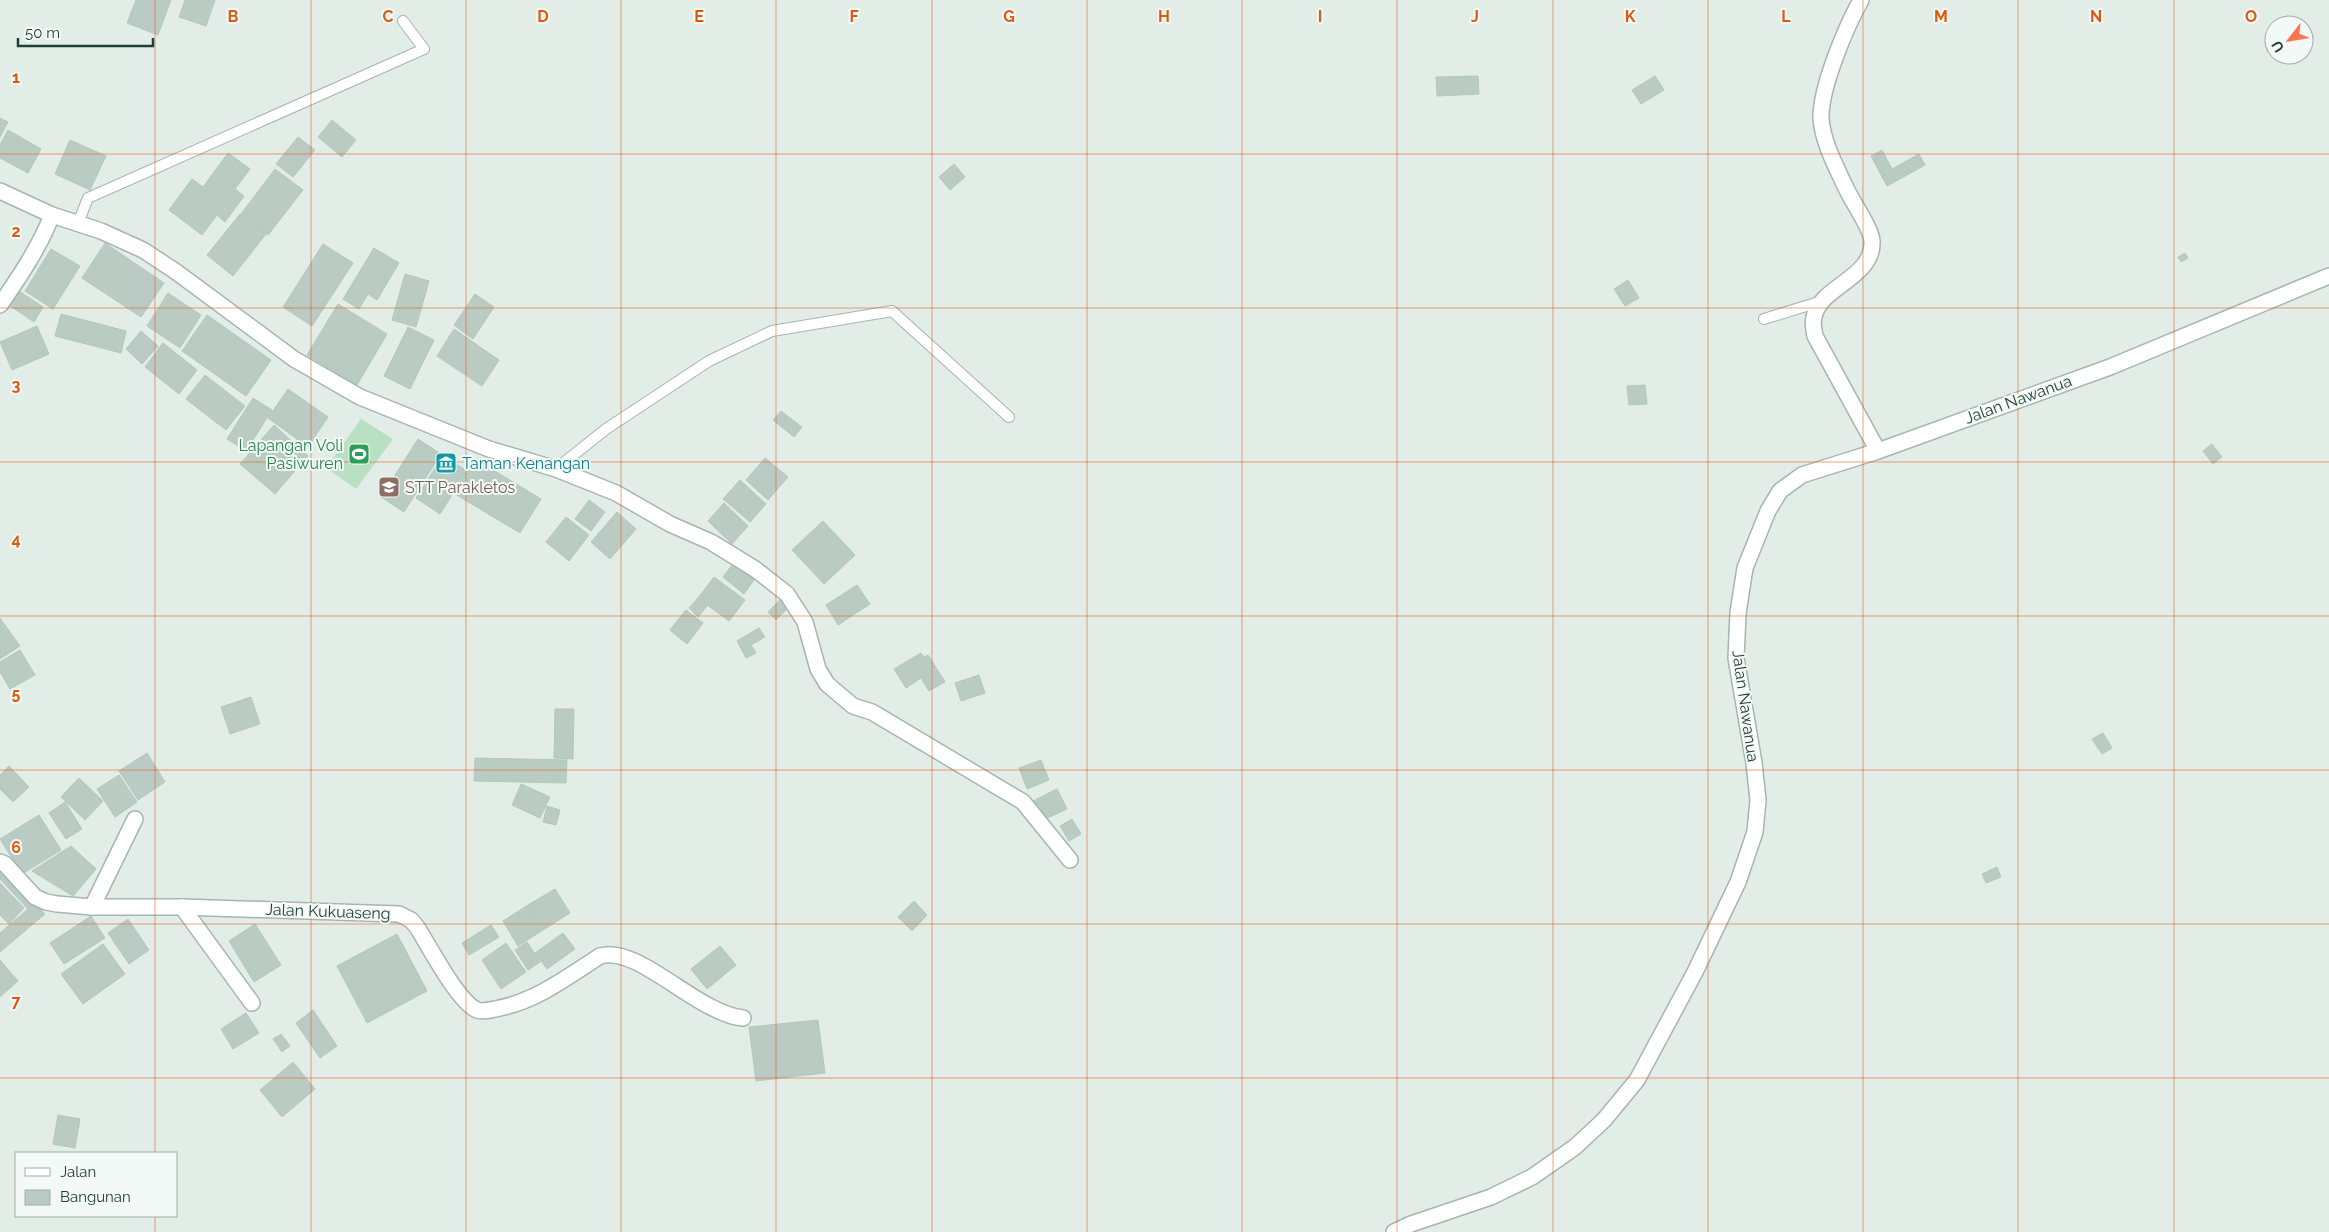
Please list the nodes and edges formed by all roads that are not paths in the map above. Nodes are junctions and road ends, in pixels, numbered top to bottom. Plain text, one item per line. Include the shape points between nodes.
1 (1861, 0) edge
2 (403, 21) dead end
3 (0, 191) edge
4 (52, 215) junction
5 (78, 223) junction
6 (2329, 276) edge
7 (1823, 301) junction
8 (0, 305) edge
9 (1764, 319) dead end
10 (1008, 417) dead end
11 (1878, 451) junction
12 (556, 469) junction
13 (135, 819) dead end
14 (1070, 860) dead end
15 (0, 862) edge
16 (92, 907) junction
17 (182, 907) junction
18 (252, 1003) dead end
19 (743, 1018) dead end
20 (1394, 1232) edge

1 - 7 street via 1825,91 1821,118 1826,142 1872,239 1871,253 1867,262
2 - 5 lane via 424,49 88,198
3 - 4 street
4 - 5 street
4 - 8 street via 32,258
5 - 12 street via 143,250 294,359 360,398 489,449
6 - 11 street, Jalan Nawanua via 2110,367
7 - 9 lane
7 - 11 street via 1814,316 1814,336
10 - 12 lane via 892,311 772,330 701,366 606,429
11 - 20 street, Jalan Nawanua via 1802,475 1780,491 1768,511 1745,568 1736,658 1756,781 1755,832 1738,882 1695,972 1637,1080 1604,1120 1575,1147 1532,1177 1491,1197
12 - 14 street via 616,493 670,524 711,542 755,569 796,605 806,622 816,662 827,684 853,706 880,717 1022,802
13 - 16 street
15 - 16 street, Jalan Kukuaseng via 36,897 46,902
16 - 17 street, Jalan Kukuaseng
17 - 18 street
17 - 19 street, Jalan Kukuaseng via 399,914 411,920 455,989 476,1010 516,1005 547,991 608,954 620,955 650,971 709,1008

